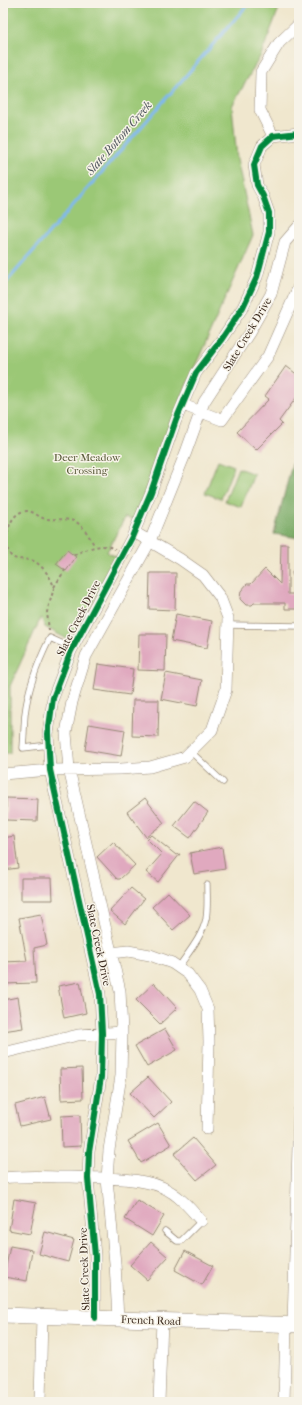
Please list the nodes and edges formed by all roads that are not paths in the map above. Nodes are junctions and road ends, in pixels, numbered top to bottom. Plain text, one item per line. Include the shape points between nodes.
1 (299, 24) edge
2 (299, 133) edge
3 (273, 136) junction
4 (299, 226) edge
5 (299, 286) edge
6 (182, 405) junction
7 (200, 412) junction
8 (134, 532) junction
9 (150, 541) junction
10 (227, 625) junction
11 (299, 626) edge
12 (72, 648) junction
13 (49, 745) junction
14 (190, 751) junction
15 (69, 769) junction
16 (50, 770) junction
17 (3, 774) edge
18 (223, 782) dead end
19 (207, 885) dead end
20 (111, 952) junction
21 (93, 959) junction
22 (178, 968) junction
23 (122, 1032) junction
24 (102, 1033) junction
25 (3, 1052) edge
26 (299, 1111) edge
27 (207, 1129) dead end
28 (3, 1178) edge
29 (88, 1178) junction
30 (107, 1179) junction
31 (201, 1221) joint
32 (165, 1231) dead end
33 (3, 1315) edge
34 (42, 1316) junction
35 (95, 1318) junction
36 (118, 1319) junction
37 (162, 1320) junction
38 (293, 1325) edge
39 (40, 1402) edge
40 (159, 1402) edge
41 (284, 1402) edge

1 - 3 street via 279,43 261,72 260,110
2 - 3 street
3 - 6 street, Slate Creek Drive via 262,146 254,165 257,185 269,213 269,232 257,278 243,307 196,373
4 - 7 street, Slate Creek Drive via 285,242 271,294
5 - 7 street via 268,356 222,420
6 - 7 street
6 - 8 street, Slate Creek Drive
7 - 9 street, Slate Creek Drive
8 - 9 street
8 - 12 street, Slate Creek Drive
9 - 10 street via 203,575 220,597 228,618
9 - 15 street, Slate Creek Drive via 86,656 66,733
10 - 11 lane
10 - 14 street via 226,690 212,730
12 - 13 street, Slate Creek Drive via 53,698
12 - 13 lane via 50,638 31,683 25,714 23,748
13 - 16 street, Slate Creek Drive
14 - 15 street via 185,757 150,767
14 - 18 lane
15 - 16 street
15 - 20 street, Slate Creek Drive
16 - 17 street
16 - 21 street, Slate Creek Drive
19 - 22 lane via 204,924
20 - 21 street
20 - 22 street via 128,951 150,955 172,963
20 - 23 street, Slate Creek Drive via 120,991
21 - 24 street, Slate Creek Drive via 100,994
22 - 27 street via 188,974 200,990 208,1009
23 - 24 street
23 - 30 street, Slate Creek Drive via 121,1076
24 - 25 street via 72,1036
24 - 29 street, Slate Creek Drive via 101,1077 89,1152
26 - 38 street
28 - 29 street
29 - 30 street
29 - 35 street, Slate Creek Drive via 95,1256
30 - 31 street via 143,1181 164,1188
30 - 36 street, Slate Creek Drive
31 - 32 lane via 181,1241 176,1241
33 - 34 main road, French Road
34 - 35 main road, French Road
34 - 39 street
35 - 36 main road, French Road
36 - 37 main road, French Road
37 - 38 main road, French Road
37 - 40 street
38 - 41 street

